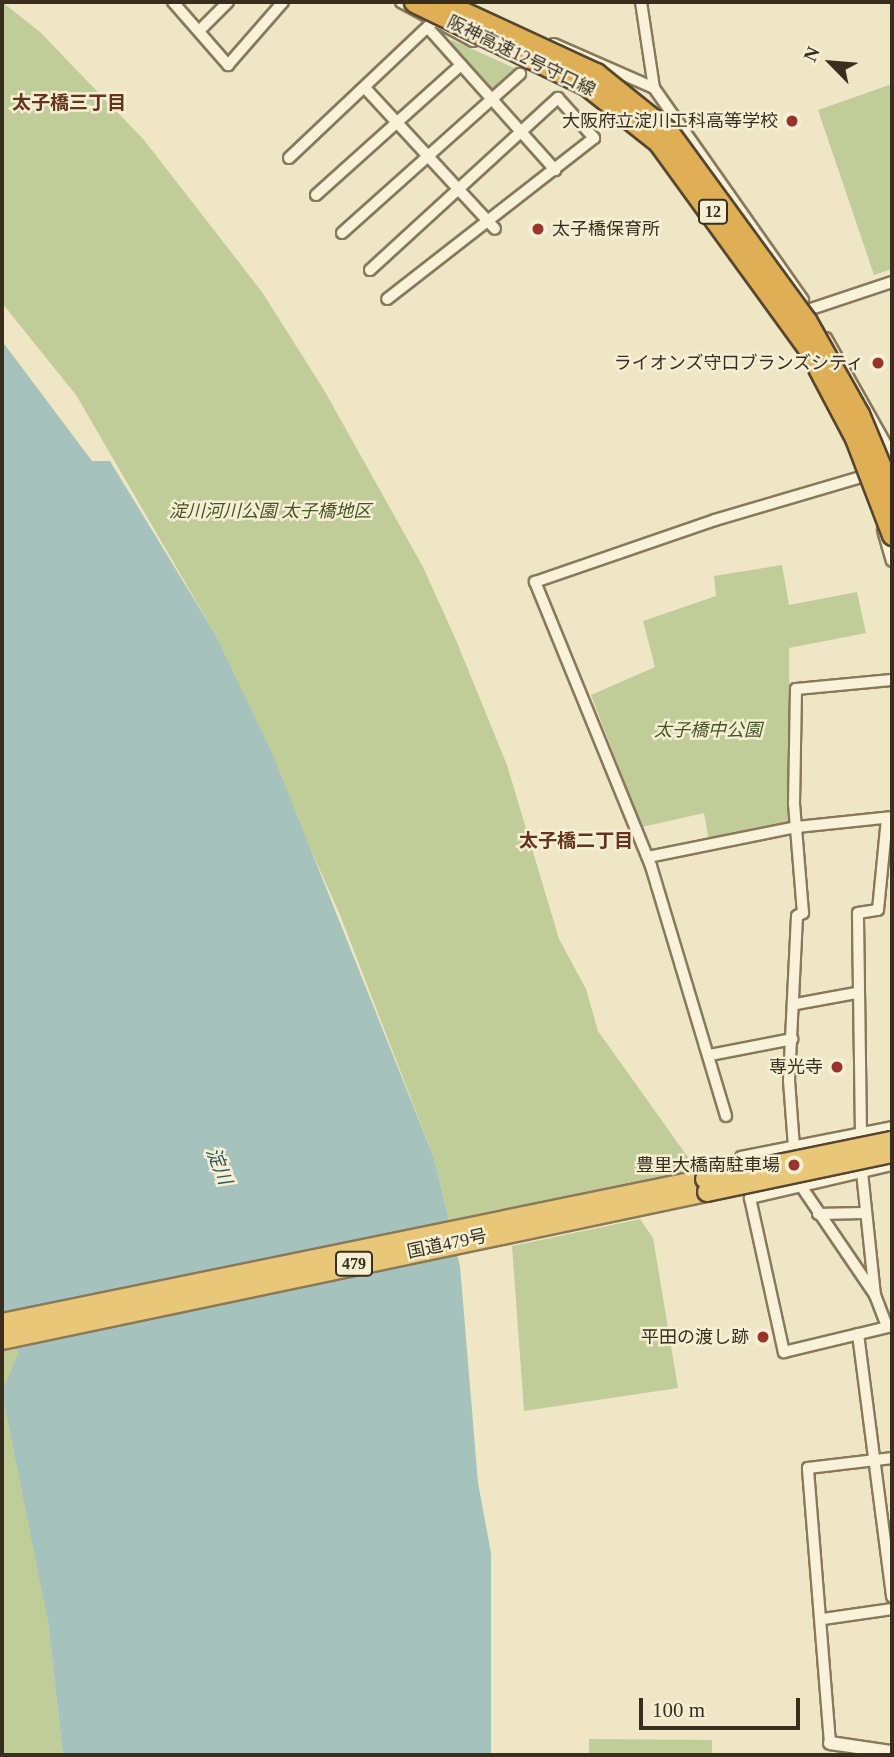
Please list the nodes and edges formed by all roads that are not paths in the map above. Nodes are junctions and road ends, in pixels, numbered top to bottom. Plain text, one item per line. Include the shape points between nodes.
1 (173, 2) edge
2 (228, 2) edge
3 (282, 2) edge
4 (401, 2) edge
5 (414, 2) edge
6 (442, 2) edge
7 (459, 2) edge
8 (641, 2) edge
9 (431, 26) junction
10 (199, 31) junction
11 (461, 65) junction
12 (520, 74) dead end
13 (654, 88) junction
14 (366, 89) junction
15 (491, 98) junction
16 (397, 122) junction
17 (521, 131) junction
18 (429, 157) junction
19 (289, 158) dead end
20 (555, 170) junction
21 (458, 189) junction
22 (316, 195) dead end
23 (487, 220) junction
24 (495, 229) dead end
25 (342, 233) dead end
26 (370, 270) dead end
27 (892, 282) edge
28 (387, 299) dead end
29 (809, 310) junction
30 (779, 319) junction
31 (892, 455) edge
32 (892, 468) edge
33 (867, 474) junction
34 (892, 492) edge
35 (892, 535) edge
36 (892, 561) edge
37 (892, 680) edge
38 (890, 818) edge
39 (797, 827) junction
40 (648, 857) junction
41 (856, 993) junction
42 (796, 1004) junction
43 (792, 1039) junction
44 (710, 1055) junction
45 (726, 1116) dead end
46 (892, 1128) edge
47 (861, 1133) junction
48 (892, 1141) edge
49 (794, 1147) junction
50 (892, 1153) edge
51 (741, 1157) dead end
52 (892, 1165) edge
53 (862, 1172) junction
54 (801, 1186) junction
55 (863, 1213) junction
56 (818, 1214) junction
57 (875, 1295) junction
58 (2, 1323) edge
59 (890, 1326) edge
60 (858, 1334) junction
61 (2, 1340) edge
62 (892, 1458) edge
63 (874, 1461) junction
64 (892, 1597) edge
65 (892, 1609) edge
66 (823, 1619) junction
67 (830, 1743) joint
68 (892, 1752) edge

1 - 10 street
2 - 10 street
3 - 10 street via 229,65
4 - 9 street
5 - 35 highway, 阪神高速12号守口線 / 12, bridge via 586,85 665,151 813,357 855,438
6 - 34 highway, 阪神高速12号守口線, bridge via 596,74 668,131 806,320 859,414
7 - 13 street
8 - 13 street
9 - 11 street
9 - 14 street
9 - 30 street via 579,90 631,126
11 - 15 street
11 - 16 street
12 - 15 street
13 - 29 street
14 - 16 street
14 - 19 street
15 - 17 street
15 - 18 street
16 - 18 street
16 - 22 street
17 - 20 street
17 - 20 street via 558,98 594,138
17 - 21 street
18 - 21 street
18 - 25 street
20 - 23 street
21 - 23 street
21 - 26 street
23 - 24 street
23 - 28 street
27 - 29 street
29 - 30 street
29 - 31 street
30 - 33 street
32 - 33 street
33 - 36 street
33 - 40 street via 535,582
37 - 39 street via 796,689
38 - 39 street
38 - 41 street via 878,910 858,913
39 - 40 street
39 - 42 street via 803,913 797,916
40 - 44 street
41 - 42 street
41 - 47 street
42 - 43 street
43 - 44 street
43 - 49 street
44 - 45 street
46 - 47 street
47 - 49 street
48 - 58 highway, 国道479号 / 479, bridge
49 - 51 street
50 - 61 highway, 国道479号 / 479, bridge
52 - 53 street
53 - 54 street
53 - 55 street
54 - 56 street
54 - 60 street via 750,1198 784,1352
55 - 56 street
55 - 57 street
56 - 57 street
57 - 59 street
59 - 60 street
60 - 63 street
62 - 63 street
63 - 64 street
63 - 66 street via 808,1468
65 - 66 street
66 - 67 street
67 - 68 street

